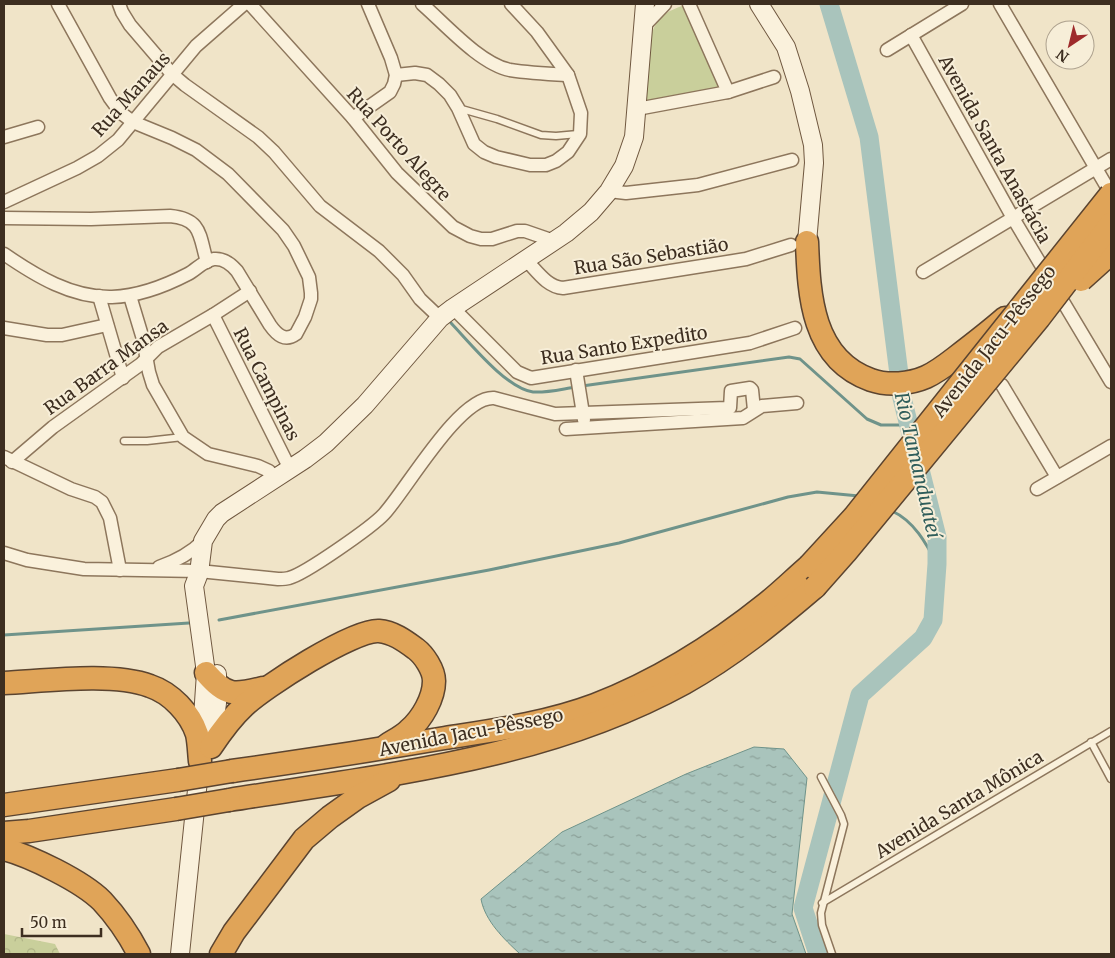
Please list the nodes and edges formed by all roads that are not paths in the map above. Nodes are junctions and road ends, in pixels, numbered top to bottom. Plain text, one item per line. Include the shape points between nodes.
1 (58, 4) edge
2 (119, 4) edge
3 (244, 4) edge
4 (250, 4) edge
5 (368, 4) edge
6 (422, 4) edge
7 (511, 4) edge
8 (646, 4) edge
9 (665, 4) edge
10 (689, 4) edge
11 (759, 4) edge
12 (962, 4) edge
13 (1000, 4) edge
14 (644, 26) junction
15 (911, 35) junction
16 (887, 50) dead end
17 (172, 74) junction
18 (396, 76) junction
19 (568, 76) junction
20 (774, 77) dead end
21 (728, 92) junction
22 (458, 108) junction
23 (637, 109) junction
24 (353, 118) junction
25 (133, 122) junction
26 (38, 127) dead end
27 (580, 134) junction
28 (4, 137) edge
29 (1111, 159) edge
30 (792, 160) dead end
31 (1096, 168) junction
32 (609, 191) junction
33 (1111, 194) edge
34 (4, 202) edge
35 (4, 218) edge
36 (1013, 218) junction
37 (1111, 224) edge
38 (554, 241) junction
39 (799, 244) junction
40 (1111, 253) edge
41 (4, 254) edge
42 (526, 260) junction
43 (207, 262) junction
44 (924, 272) dead end
45 (250, 291) junction
46 (99, 296) junction
47 (130, 296) junction
48 (1025, 301) junction
49 (447, 313) junction
50 (213, 315) junction
51 (1039, 318) junction
52 (107, 324) junction
53 (4, 328) edge
54 (795, 328) dead end
55 (146, 358) junction
56 (123, 378) junction
57 (578, 381) junction
58 (1111, 382) edge
59 (1002, 385) dead end
60 (797, 403) dead end
61 (754, 410) junction
62 (582, 413) junction
63 (585, 427) junction
64 (566, 429) dead end
65 (183, 437) junction
66 (124, 441) dead end
67 (1111, 446) edge
68 (8, 460) edge
69 (283, 474) junction
70 (1057, 478) junction
71 (1037, 489) dead end
72 (203, 542) junction
73 (4, 553) edge
74 (120, 570) junction
75 (147, 570) junction
76 (199, 572) junction
77 (212, 680) junction
78 (4, 683) edge
79 (269, 687) junction
80 (1111, 731) edge
81 (1091, 742) junction
82 (382, 749) junction
83 (206, 754) junction
84 (403, 772) junction
85 (821, 777) dead end
86 (1111, 779) edge
87 (4, 805) edge
88 (4, 833) edge
89 (4, 849) edge
90 (822, 903) junction
91 (139, 954) edge
92 (180, 954) edge
93 (192, 954) edge
94 (222, 954) edge
95 (832, 954) edge

1 - 25 street via 110,98
2 - 17 street, Rua Santo Expedito via 130,25
3 - 17 street, Rua Manaus via 196,46
4 - 24 street, Rua Porto Alegre
5 - 18 street
6 - 19 street via 498,66
7 - 19 street via 537,32
8 - 14 main road
9 - 14 street
10 - 21 street
11 - 39 main road via 786,47 813,145 814,163
12 - 15 street
13 - 31 street
14 - 23 main road
15 - 16 street
15 - 36 street, Avenida Santa Anastácia
17 - 25 street, Rua Manaus
17 - 49 street, Rua Santo Expedito via 258,137 320,206 378,251 403,275 420,299
18 - 22 street via 427,75 440,84
18 - 24 street via 390,92
19 - 27 street via 580,113
20 - 21 street
21 - 23 street
22 - 27 lane via 541,135
22 - 27 street via 474,144 484,152 530,165 556,161 568,152
23 - 32 main road via 629,153
24 - 38 street, Rua Porto Alegre via 398,173 453,227 481,239 525,231
25 - 34 street, Rua Manaus via 98,156
25 - 45 street via 196,150 228,174 283,230 309,277 311,299 296,334 288,338 276,333
26 - 28 street
29 - 31 street
30 - 32 street via 698,185 626,193
31 - 33 street
31 - 36 street
32 - 38 main road via 591,212
33 - 48 highway, Avenida Jacu-Pêssego, bridge
35 - 43 street via 182,217 190,220 197,229
36 - 44 street
36 - 58 street, Avenida Santa Anastácia
37 - 51 highway, Avenida Jacu-Pêssego, bridge
38 - 42 main road
39 - 42 street, Rua São Sebastião via 746,259 563,288 555,288 548,283
39 - 48 highway, bridge via 823,340 845,367 876,382 893,384 927,377 984,336
40 - 51 highway, bridge
41 - 46 street via 69,290
42 - 49 main road
43 - 45 street via 214,259 230,264
43 - 47 street via 170,282
45 - 50 street, Rua Barra Mansa
46 - 47 street
46 - 52 street
47 - 55 street via 144,339
48 - 82 highway, Avenida Jacu-Pêssego, bridge via 854,516 809,566 720,638 634,688 557,718
49 - 57 street, Rua Santo Expedito via 522,375
49 - 69 main road via 349,422 326,444
50 - 55 street, Rua Barra Mansa via 158,347
50 - 69 street, Rua Campinas
51 - 84 highway, Avenida Jacu-Pêssego, bridge via 815,587 730,655 685,683 605,721 521,748
52 - 53 street via 54,335
52 - 56 street
54 - 57 street, Rua Santo Expedito via 750,343
55 - 56 street, Rua Barra Mansa
55 - 65 street via 153,385
56 - 68 street, Rua Barra Mansa
57 - 62 street
59 - 70 street
60 - 61 street via 772,404
61 - 62 street via 750,388 731,391 730,408
61 - 63 street via 743,418
62 - 63 street
62 - 76 street via 555,414 483,398 459,417 374,523 303,572 278,579
63 - 64 street
65 - 66 lane
65 - 69 street via 208,454
67 - 70 street
68 - 74 street via 102,502 110,518
69 - 72 main road via 222,513 210,526
70 - 71 street
72 - 75 street via 181,559
72 - 76 main road
73 - 74 street via 84,569
74 - 75 street
75 - 76 street
76 - 77 main road via 204,586
77 - 79 highway via 224,691 234,693
77 - 83 main road
78 - 83 highway via 93,678 150,686 168,694 181,707
79 - 82 highway via 319,655 360,635 378,631 403,639 424,655 434,679 431,698 410,729
79 - 83 highway via 227,723
80 - 81 lane, Avenida Santa Mônica
81 - 86 lane
81 - 90 lane, Avenida Santa Mônica
82 - 87 highway, Avenida Jacu-Pêssego, bridge
83 - 92 main road
83 - 93 main road
84 - 88 highway, Avenida Jacu-Pêssego, bridge
84 - 94 highway via 358,797 304,839 234,932
85 - 90 lane via 844,824
89 - 91 highway via 22,854 73,880 100,900 118,920
90 - 95 lane via 822,925

